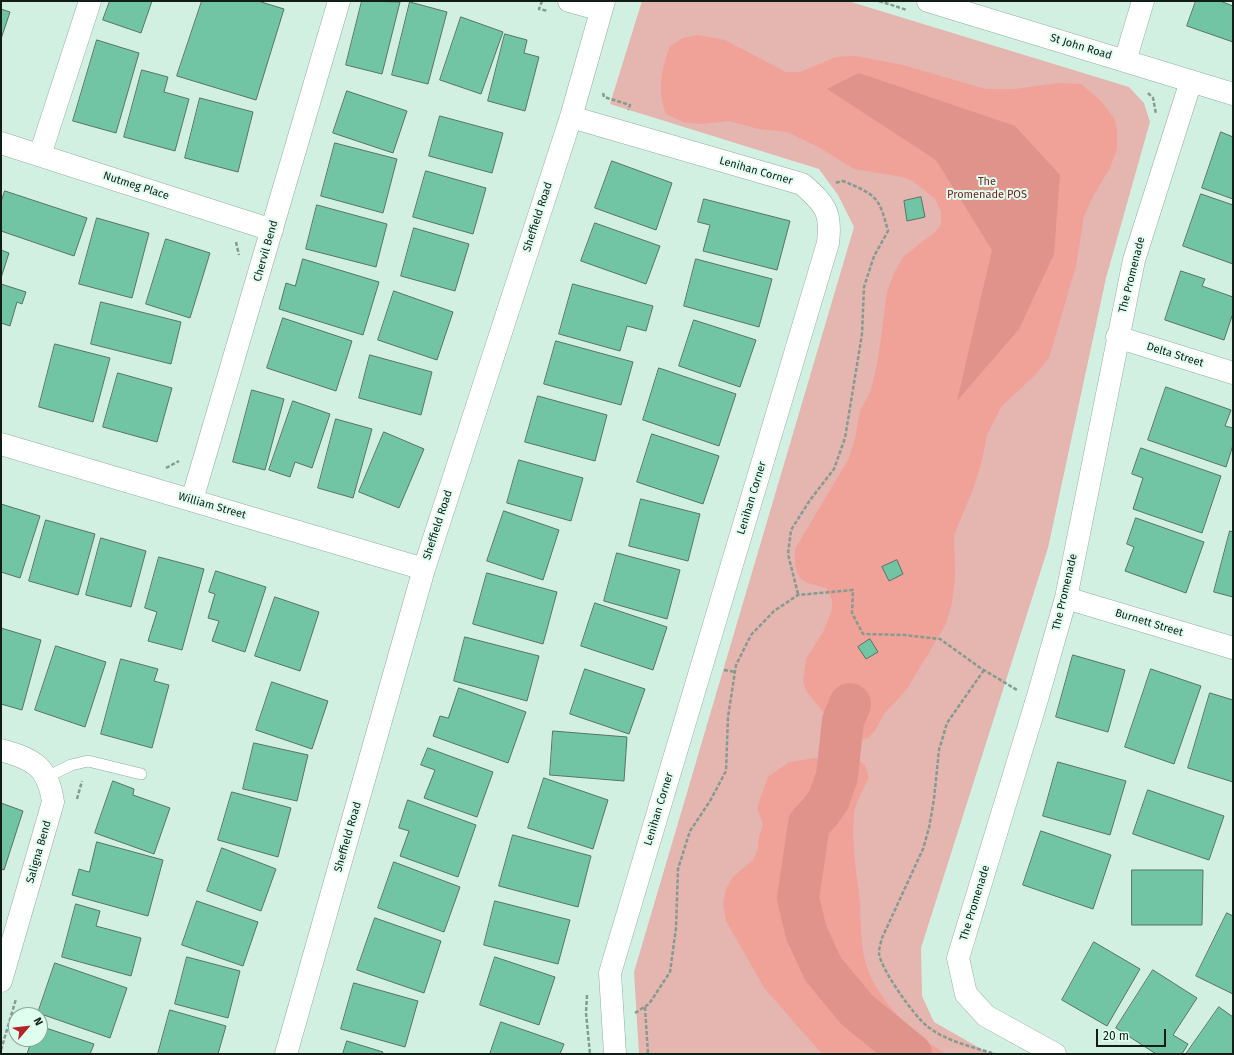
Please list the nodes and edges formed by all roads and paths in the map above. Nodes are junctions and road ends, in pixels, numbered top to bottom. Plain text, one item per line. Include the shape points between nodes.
1 (90, 1) edge
2 (339, 1) edge
3 (570, 1) edge
4 (928, 1) edge
5 (1143, 1) edge
6 (603, 5) edge
7 (1125, 61) junction
8 (1191, 81) junction
9 (602, 92) dead end
10 (1233, 94) edge
11 (571, 117) junction
12 (622, 133) junction
13 (1, 143) edge
14 (40, 155) junction
15 (815, 195) junction
16 (233, 218) junction
17 (272, 230) junction
18 (239, 258) dead end
19 (1117, 337) junction
20 (1233, 373) edge
21 (1, 444) edge
22 (183, 457) dead end
23 (142, 486) junction
24 (192, 500) junction
25 (424, 569) junction
26 (798, 594) junction
27 (1066, 598) junction
28 (1233, 648) edge
29 (984, 670) junction
30 (1038, 696) junction
31 (1, 750) edge
32 (141, 774) dead end
33 (47, 778) junction
34 (1, 981) edge
35 (587, 989) dead end
36 (645, 1007) junction
37 (613, 1020) junction
38 (286, 1054) edge
39 (590, 1054) edge
40 (614, 1054) edge
41 (648, 1054) edge
42 (994, 1054) edge
43 (1055, 1054) edge

1 - 14 street
2 - 17 street, Chervil Bend
3 - 6 street
4 - 7 street, St John Road
5 - 7 street
6 - 11 street, Sheffield Road
7 - 8 street, St John Road
8 - 10 street, St John Road
8 - 19 street, The Promenade via 1134,260
9 - 12 path via 604,97 630,105
11 - 12 street, Lenihan Corner
11 - 25 street, Sheffield Road
12 - 15 street, Lenihan Corner via 802,184
13 - 14 street, Nutmeg Place
14 - 16 street, Nutmeg Place
15 - 26 path via 820,188 843,181 868,191 882,206 888,231 874,256 864,287 862,334 845,438 834,469 791,530 788,554
15 - 37 street, Lenihan Corner via 828,214 828,243 610,973
16 - 17 street, Nutmeg Place
16 - 18 path via 229,231 235,240
17 - 24 street, Chervil Bend
19 - 20 street, Delta Street
19 - 27 street, The Promenade
21 - 23 street, William Street
22 - 23 path via 167,468 146,471
23 - 24 street, William Street
24 - 25 street, William Street
25 - 38 street, Sheffield Road
26 - 29 path via 852,590 852,613 863,634 940,639
26 - 36 path via 774,611 751,635 736,665 728,717 726,771 690,831 678,869 676,928 670,972
27 - 28 street, Burnett Street
27 - 30 street, The Promenade
29 - 30 path via 1016,689
29 - 42 path via 947,723 939,750 930,828 882,938 879,953 883,966 892,980 927,1026 950,1039
30 - 43 street, The Promenade via 958,958 966,994 986,1016
31 - 33 street, Saligna Bend via 34,762
32 - 33 lane via 88,761 71,765
33 - 34 street, Saligna Bend via 53,802
35 - 39 path via 586,1013
36 - 37 path via 628,1017
36 - 41 path
37 - 40 street, Lenihan Corner

